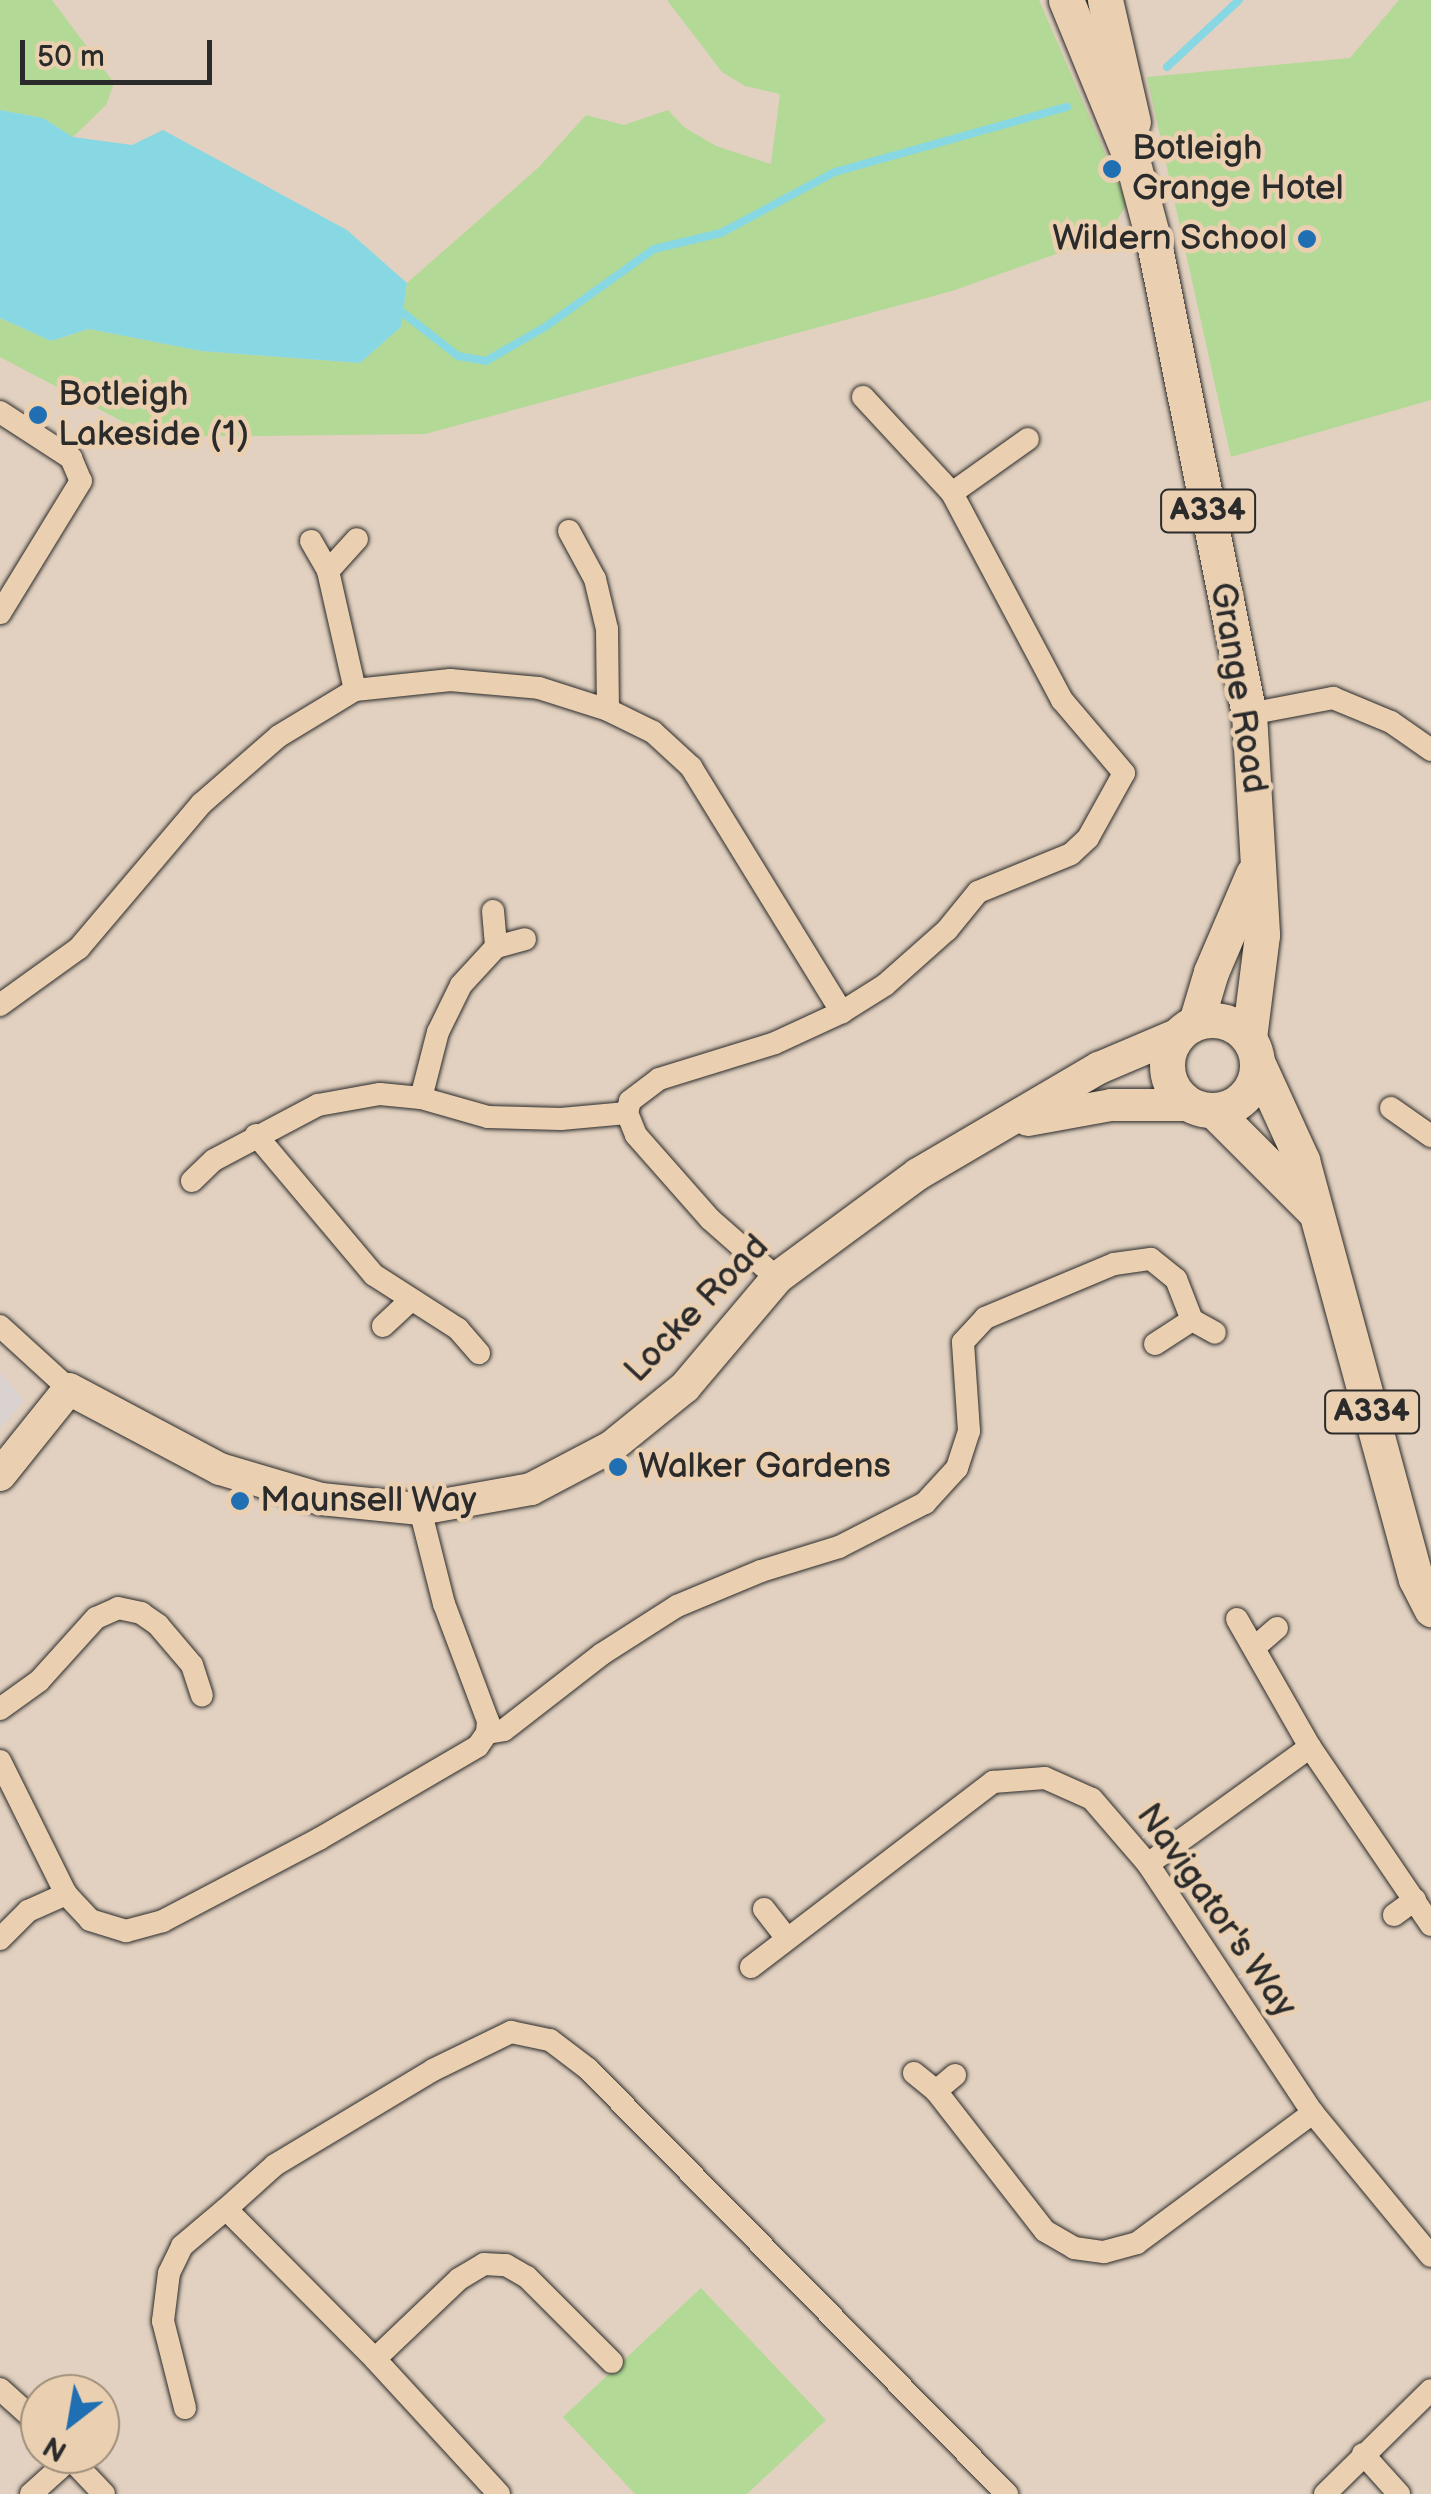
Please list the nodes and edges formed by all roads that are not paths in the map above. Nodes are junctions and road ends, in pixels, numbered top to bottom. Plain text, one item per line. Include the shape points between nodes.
1 (1066, 0) edge
2 (1105, 0) edge
3 (1133, 163) junction
4 (863, 397) dead end
5 (0, 412) edge
6 (1028, 440) dead end
7 (952, 493) junction
8 (569, 532) dead end
9 (357, 540) dead end
10 (312, 541) dead end
11 (328, 571) junction
12 (0, 613) edge
13 (355, 690) junction
14 (608, 710) junction
15 (1249, 714) junction
16 (1431, 750) edge
17 (1258, 862) junction
18 (493, 911) dead end
19 (525, 939) dead end
20 (496, 947) junction
21 (0, 1005) edge
22 (842, 1012) junction
23 (1188, 1028) junction
24 (1253, 1051) junction
25 (421, 1098) junction
26 (1202, 1108) junction
27 (1391, 1108) dead end
28 (628, 1113) junction
29 (1004, 1124) junction
30 (256, 1135) junction
31 (1431, 1136) edge
32 (192, 1181) dead end
33 (1317, 1214) junction
34 (778, 1278) junction
35 (408, 1302) junction
36 (1192, 1320) junction
37 (0, 1326) edge
38 (382, 1326) dead end
39 (1215, 1333) dead end
40 (1155, 1344) dead end
41 (479, 1352) dead end
42 (69, 1389) junction
43 (0, 1475) edge
44 (420, 1509) junction
45 (1431, 1609) edge
46 (1237, 1620) dead end
47 (1277, 1628) dead end
48 (1255, 1646) junction
49 (202, 1695) dead end
50 (0, 1709) edge
51 (487, 1734) junction
52 (1310, 1747) junction
53 (0, 1761) edge
54 (1148, 1864) junction
55 (66, 1894) junction
56 (1415, 1900) junction
57 (764, 1909) dead end
58 (1394, 1915) dead end
59 (1431, 1925) edge
60 (786, 1936) junction
61 (0, 1939) edge
62 (751, 1967) dead end
63 (914, 2073) dead end
64 (955, 2075) dead end
65 (936, 2092) junction
66 (1312, 2113) junction
67 (226, 2209) junction
68 (1431, 2256) edge
69 (375, 2358) junction
70 (612, 2362) dead end
71 (0, 2389) edge
72 (1431, 2390) edge
73 (20, 2407) edge
74 (185, 2409) dead end
75 (1363, 2454) junction
76 (50, 2474) edge
77 (85, 2474) edge
78 (31, 2494) edge
79 (104, 2494) edge
80 (499, 2494) edge
81 (1007, 2494) edge
82 (1325, 2494) edge
83 (1399, 2494) edge

1 - 3 main road, Grange Road / A334
2 - 3 main road, Grange Road / A334 via 1134,125
3 - 15 main road, Grange Road / A334
4 - 7 street
5 - 12 street via 71,458 80,481
6 - 7 street
7 - 22 street via 1062,700 1124,773 1088,838 1071,854 978,892 947,930
8 - 14 street via 595,579 606,628
9 - 11 street
10 - 11 street
11 - 13 street
13 - 14 street via 450,680 539,688
13 - 21 street via 278,736 201,804 80,948
14 - 22 street via 653,732 691,767
15 - 16 street via 1332,698 1390,722
15 - 17 main road, Grange Road / A334
17 - 23 main road, Grange Road / A334
17 - 24 main road, Grange Road / A334 via 1262,935
18 - 20 street
19 - 20 street
20 - 25 street via 460,985 438,1032
22 - 28 street via 775,1043 659,1079 630,1101
23 - 24 main road via 1225,1022
23 - 26 main road via 1167,1058 1167,1072 1171,1085
23 - 29 street, Locke Road via 1099,1068
24 - 26 main road via 1256,1078 1241,1102
24 - 33 main road, A334 via 1302,1160
25 - 28 street via 488,1117 561,1120
25 - 30 street via 380,1094 318,1104
26 - 29 street, Locke Road via 1111,1105
26 - 33 main road, A334
27 - 31 street
28 - 34 street via 636,1135 710,1219
29 - 34 street, Locke Road via 918,1174
30 - 32 street via 208,1152
30 - 35 street via 374,1275
33 - 45 main road, A334 via 1416,1579
34 - 44 street, Locke Road via 685,1388 611,1447 531,1488
35 - 38 street
35 - 41 street via 458,1330
36 - 39 street
36 - 40 street
36 - 51 street via 1176,1279 1140,1258 985,1318 963,1342 969,1431 957,1468 924,1503 839,1546 678,1606 602,1654 504,1730
37 - 42 street, Locke Road
42 - 43 street
42 - 44 street, Locke Road via 220,1469 320,1499
44 - 51 street
46 - 48 street
47 - 48 street
48 - 52 street
49 - 50 street via 202,1661 141,1613 118,1608 96,1618 38,1681
51 - 55 street via 478,1746 318,1839 163,1921 126,1932 90,1920
52 - 54 street
52 - 56 street
53 - 55 street
54 - 60 street, Navigator's Way via 1092,1799 1044,1778 994,1782
54 - 66 street, Navigator's Way
55 - 61 street via 28,1910
56 - 58 street
56 - 59 street
57 - 60 street
60 - 62 street, Navigator's Way
63 - 65 street
64 - 65 street
65 - 66 street via 1045,2231 1074,2248 1104,2252 1137,2244
66 - 68 street, Navigator's Way
67 - 69 street
67 - 74 street via 182,2246 168,2273 163,2321
67 - 81 street via 275,2165 432,2070 511,2032 550,2040 588,2068
69 - 70 street via 484,2264 506,2265 527,2277
69 - 80 street
71 - 73 street
72 - 75 street
75 - 82 street
75 - 83 street
76 - 78 street
77 - 79 street

